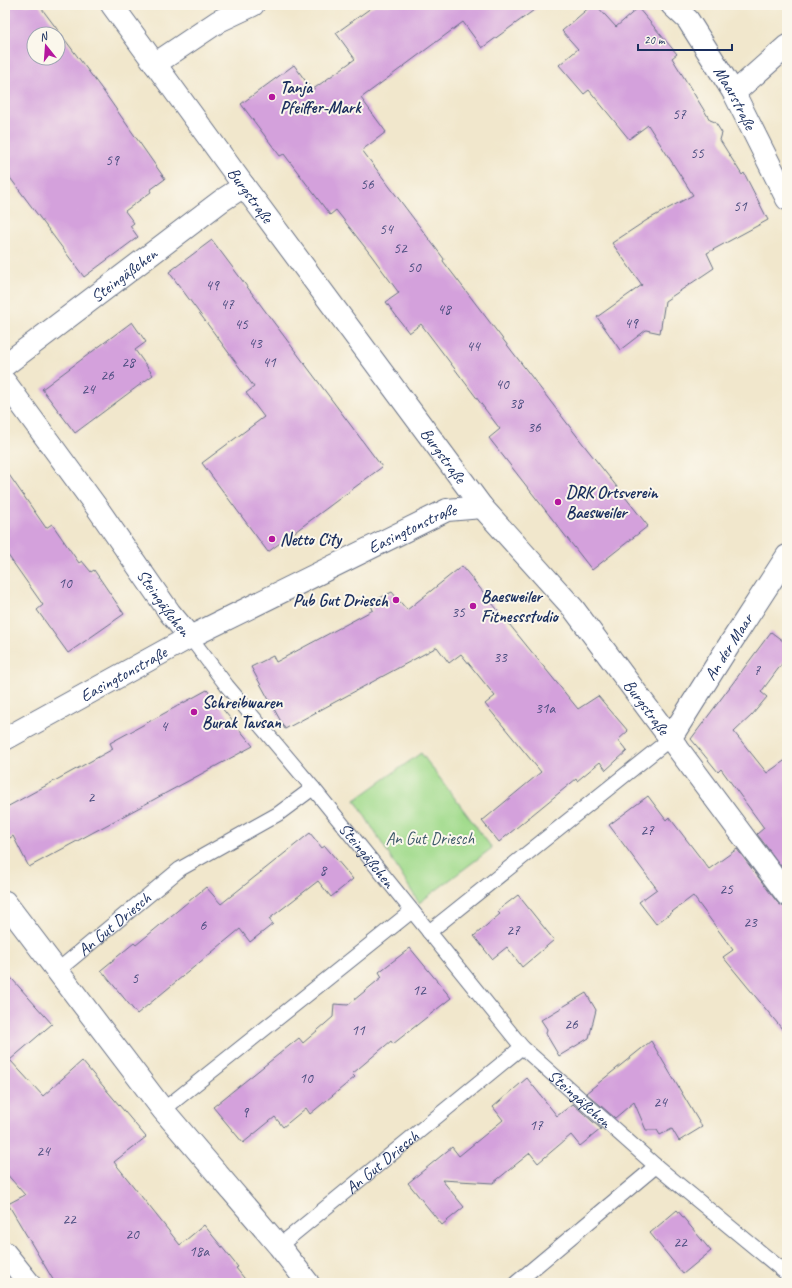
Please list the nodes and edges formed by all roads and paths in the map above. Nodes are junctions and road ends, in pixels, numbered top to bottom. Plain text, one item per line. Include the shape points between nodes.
1 (112, 5) edge
2 (253, 5) edge
3 (672, 5) edge
4 (787, 46) edge
5 (155, 64) junction
6 (734, 93) junction
7 (244, 186) junction
8 (787, 199) edge
9 (5, 365) edge
10 (5, 382) edge
11 (482, 508) junction
12 (787, 556) edge
13 (190, 637) junction
14 (5, 739) edge
15 (670, 739) junction
16 (313, 788) junction
17 (787, 894) edge
18 (5, 902) edge
19 (412, 911) junction
20 (429, 932) junction
21 (57, 971) junction
22 (522, 1047) junction
23 (163, 1110) junction
24 (656, 1166) junction
25 (279, 1246) junction
26 (5, 1253) edge
27 (787, 1274) edge
28 (29, 1283) edge
29 (308, 1283) edge
30 (516, 1283) edge

1 - 5 street, Burgstraße
2 - 5 street via 219,21
3 - 6 street, Maarstraße via 688,20
4 - 6 street
5 - 7 street, Burgstraße
6 - 8 street, Maarstraße
7 - 9 street, Steingäßchen
7 - 11 street, Burgstraße
10 - 13 street, Steingäßchen via 170,613
11 - 13 street, Easingtonstraße via 447,510
11 - 15 street, Burgstraße via 573,608
12 - 15 street, An der Maar
13 - 14 street, Easingtonstraße
13 - 16 lane, Steingäßchen via 227,686
15 - 17 street, Burgstraße
15 - 20 lane
16 - 19 lane, Steingäßchen
16 - 21 lane, An Gut Driesch via 278,814 180,869
18 - 21 street
19 - 20 lane, Steingäßchen
19 - 23 lane
20 - 22 lane, Steingäßchen
21 - 23 street
22 - 24 lane, Steingäßchen
22 - 25 lane, An Gut Driesch
23 - 25 street
24 - 27 lane, Steingäßchen
24 - 30 lane
25 - 29 street
26 - 28 street

